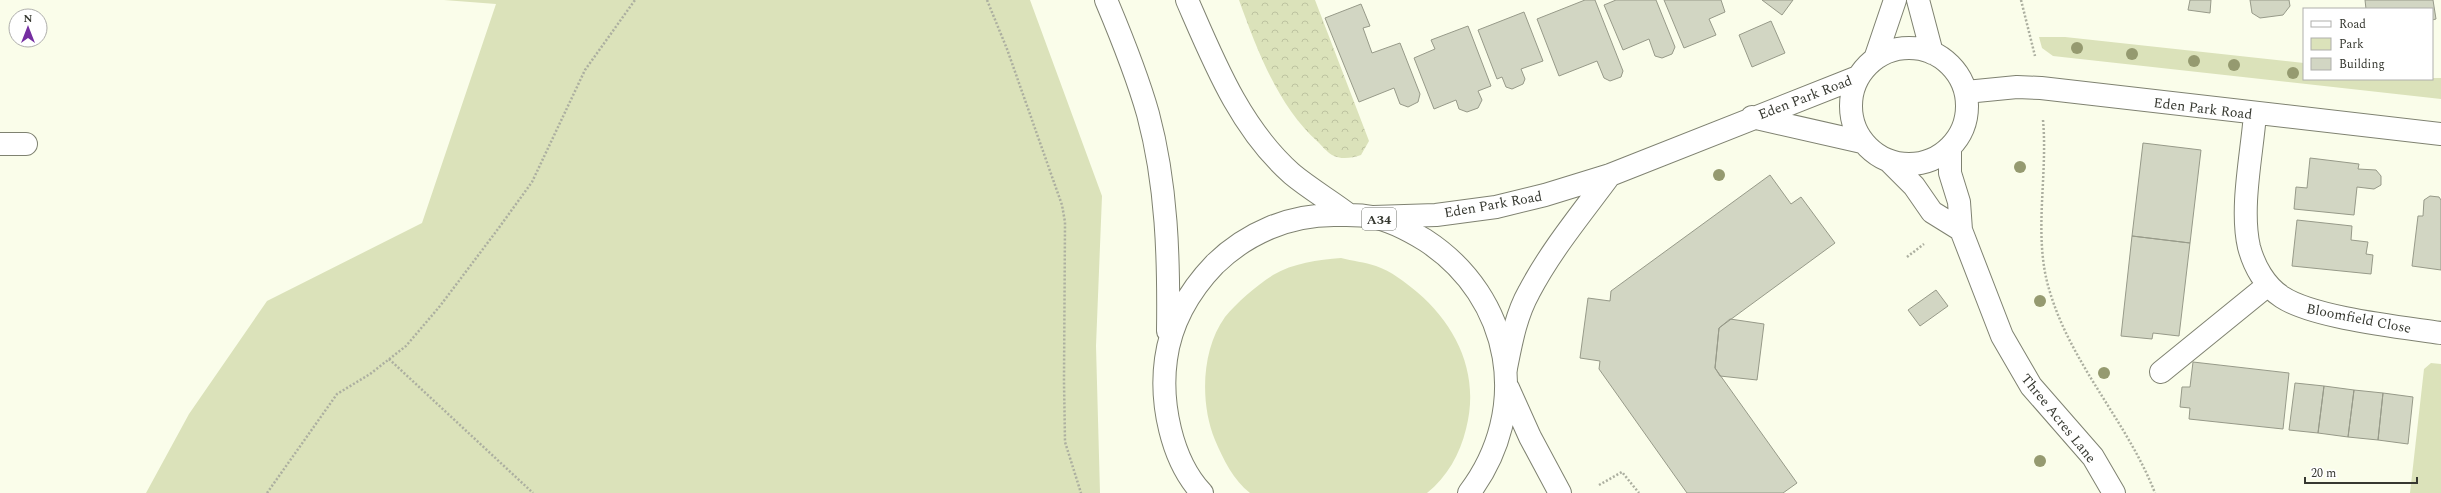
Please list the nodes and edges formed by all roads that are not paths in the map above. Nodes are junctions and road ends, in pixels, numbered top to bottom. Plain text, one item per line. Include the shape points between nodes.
1 (1106, 0) edge
2 (1187, 0) edge
3 (1895, 0) edge
4 (1918, 0) edge
5 (1932, 53) junction
6 (1875, 59) junction
7 (1858, 77) junction
8 (1966, 92) junction
9 (2255, 114) junction
10 (1752, 117) junction
11 (2441, 134) edge
12 (1862, 142) junction
13 (0, 144) edge
14 (26, 144) dead end
15 (1950, 147) junction
16 (1889, 161) junction
17 (1610, 175) junction
18 (1349, 215) junction
19 (1372, 217) junction
20 (1961, 230) junction
21 (2268, 285) junction
22 (2441, 333) edge
23 (1168, 348) junction
24 (2161, 372) dead end
25 (1507, 377) junction
26 (1202, 493) edge
27 (1469, 493) edge
28 (1560, 493) edge
29 (2114, 493) edge

1 - 23 main road, A34 via 1131,61 1148,114 1159,164 1169,262
2 - 18 main road, A34 via 1217,69 1239,109 1262,142 1292,174
3 - 6 main road
4 - 5 main road
5 - 6 main road via 1918,48 1902,48
5 - 8 main road via 1947,62
6 - 7 main road
7 - 10 main road, Eden Park Road
7 - 12 main road via 1852,92 1850,109 1854,126
8 - 9 main road, Eden Park Road via 2017,87 2041,88
8 - 15 main road via 1967,110 1963,127
9 - 11 main road, Eden Park Road
9 - 21 main road, Bloomfield Close via 2247,224 2249,246 2256,268
10 - 12 main road, Eden Park Road
10 - 17 main road, Eden Park Road
12 - 16 main road via 1874,153
13 - 14 main road
15 - 16 main road via 1937,157 1922,163 1905,164
15 - 20 main road, Three Acres Lane via 1950,173 1959,202
16 - 20 main road via 1914,186 1932,212
17 - 19 main road, Eden Park Road via 1496,207 1436,215
17 - 25 main road via 1559,243 1528,293 1513,335
18 - 19 main road, A34
18 - 23 main road, A34 via 1320,215 1274,225 1227,252 1200,280 1182,308
19 - 25 main road, A34 via 1416,235 1442,251 1464,272 1482,297 1494,321
20 - 29 main road, Three Acres Lane via 2013,358 2031,386 2093,457
21 - 22 main road, Bloomfield Close via 2282,297 2322,312
21 - 24 main road
23 - 26 main road, A34 via 1164,377 1166,414 1178,454
25 - 27 main road, A34 via 1506,407 1496,447
25 - 28 main road, A34 via 1530,437

